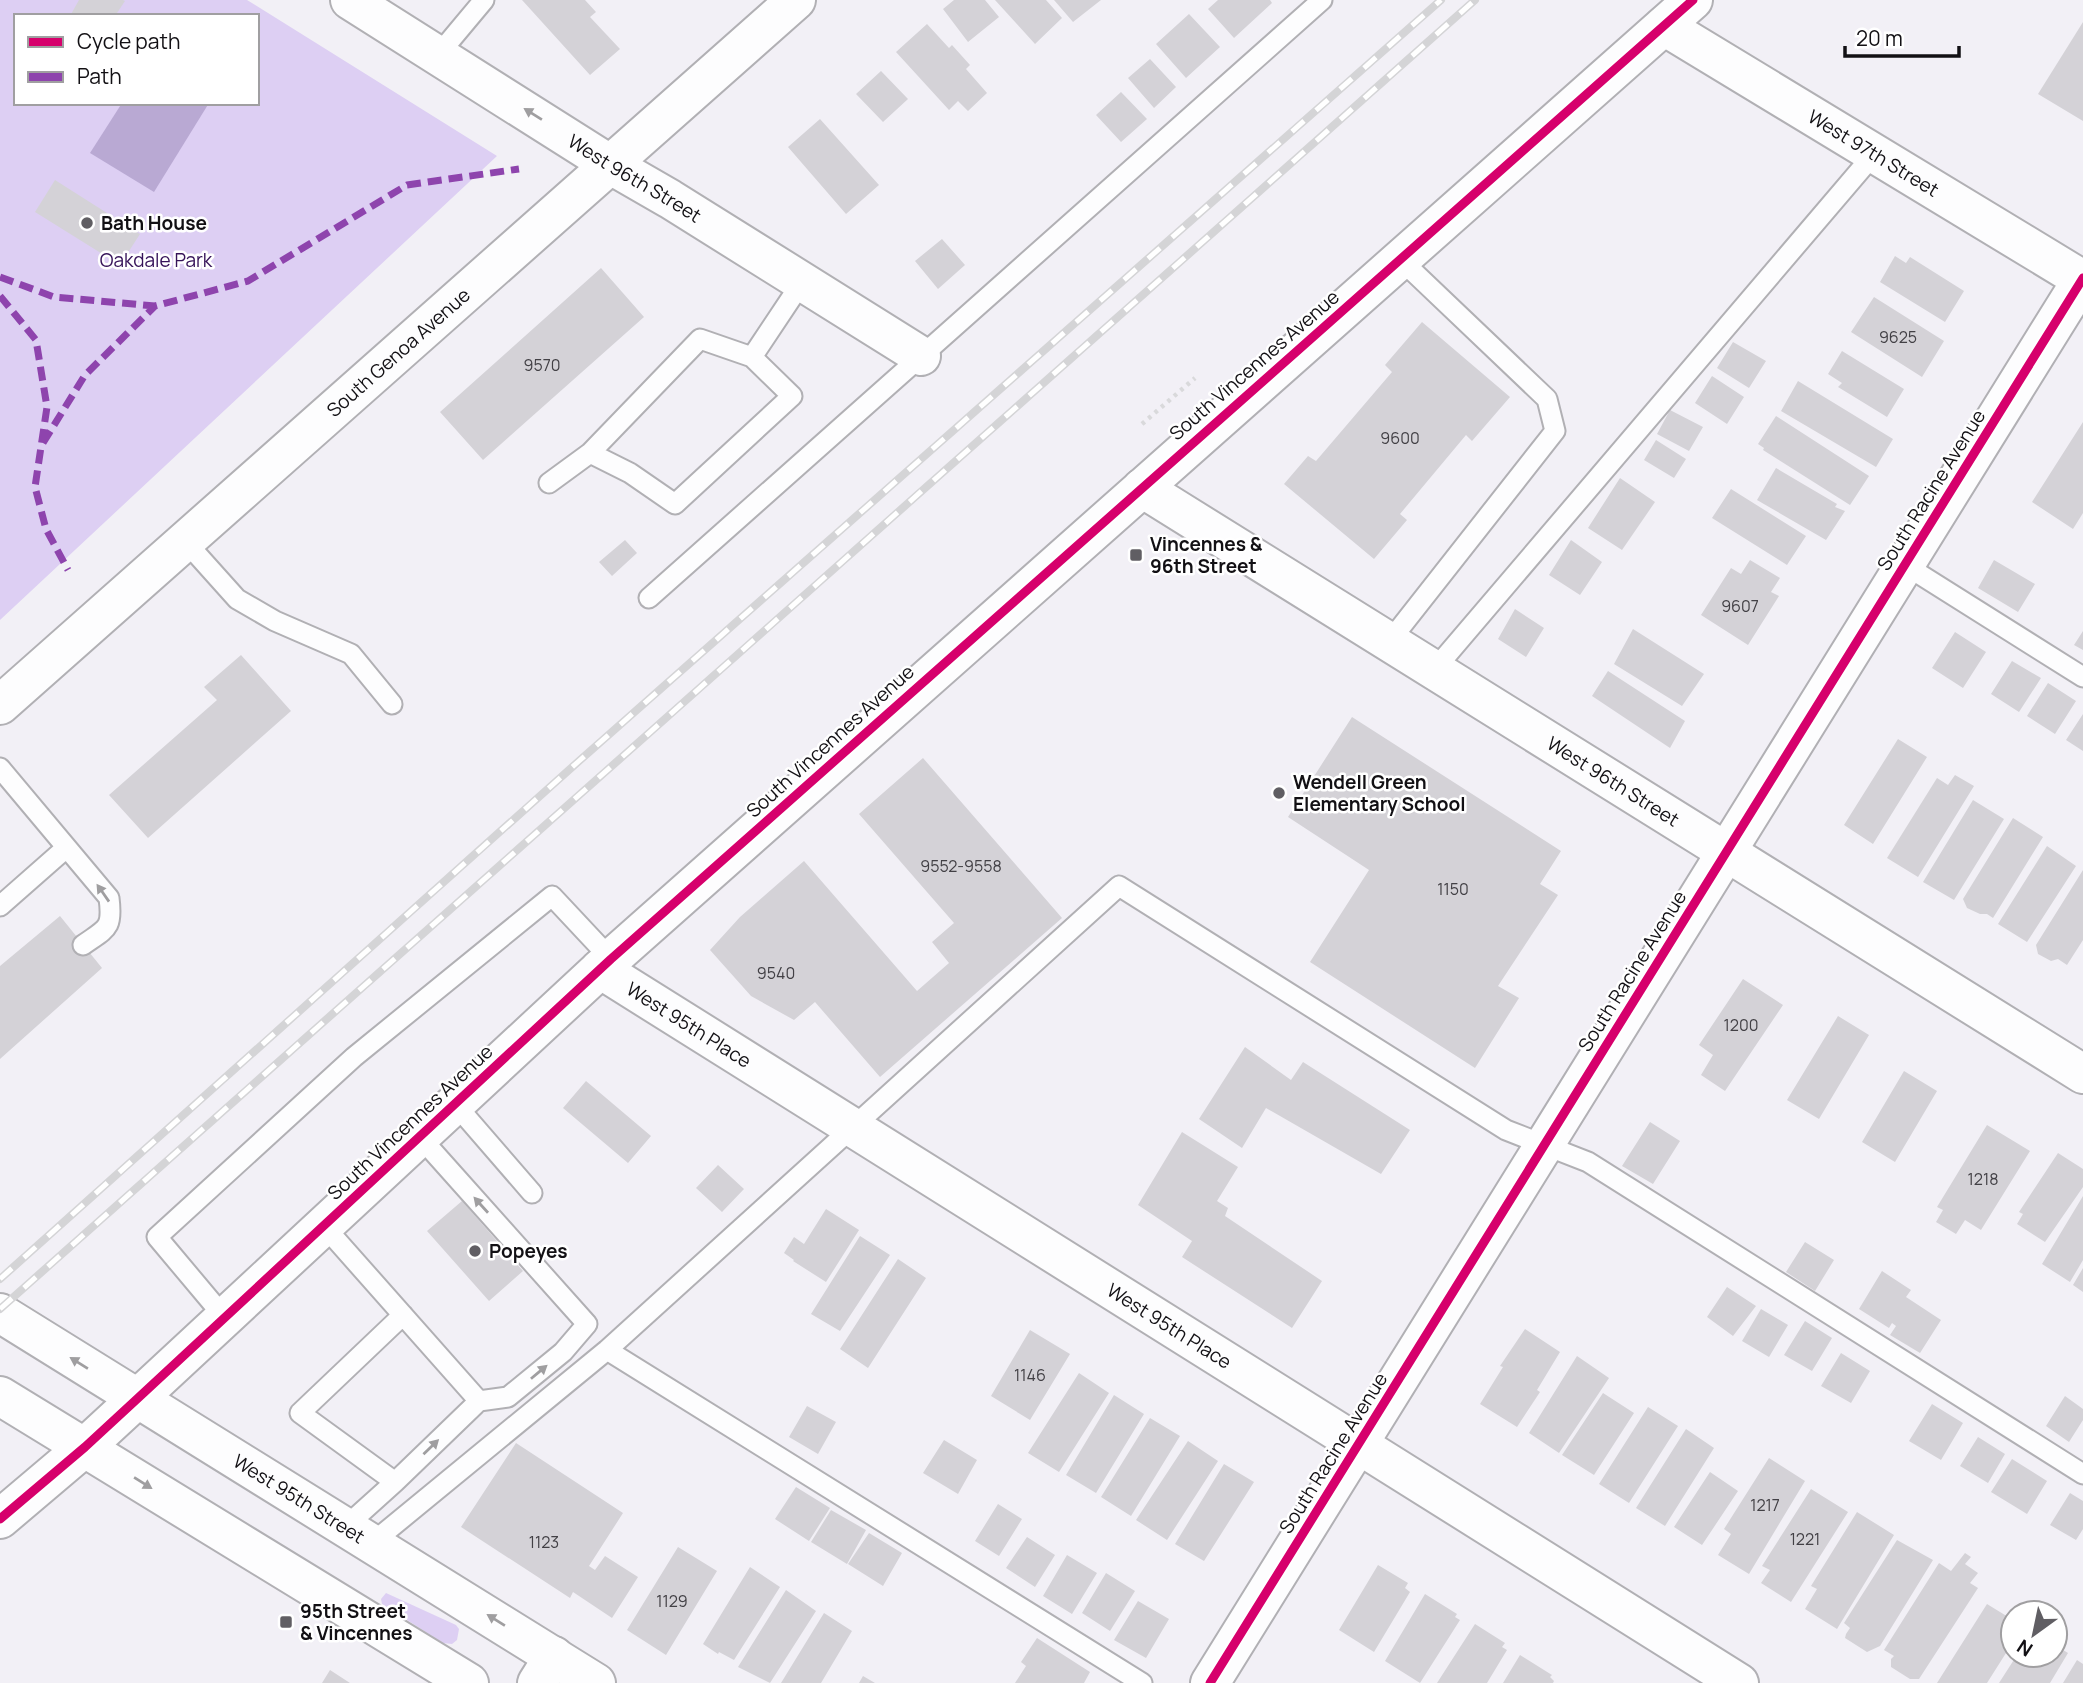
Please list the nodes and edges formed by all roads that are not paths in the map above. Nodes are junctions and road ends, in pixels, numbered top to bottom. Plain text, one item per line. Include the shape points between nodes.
1 (349, 0) edge
2 (484, 0) edge
3 (796, 0) edge
4 (1322, 0) edge
5 (1693, 0) edge
6 (1664, 26) junction
7 (438, 55) junction
8 (1874, 154) junction
9 (611, 164) junction
10 (1400, 260) junction
11 (2083, 279) edge
12 (802, 282) junction
13 (921, 356) junction
14 (752, 358) junction
15 (590, 453) junction
16 (549, 483) dead end
17 (1142, 488) junction
18 (185, 541) junction
19 (1905, 565) junction
20 (649, 598) dead end
21 (1389, 642) junction
22 (1434, 670) junction
23 (2083, 677) edge
24 (391, 704) dead end
25 (0, 705) edge
26 (0, 768) edge
27 (66, 848) junction
28 (1727, 852) junction
29 (0, 906) edge
30 (83, 945) dead end
31 (606, 964) junction
32 (2083, 1074) edge
33 (455, 1104) junction
34 (852, 1128) junction
35 (420, 1137) junction
36 (1544, 1145) junction
37 (532, 1193) dead end
38 (324, 1226) junction
39 (0, 1313) edge
40 (404, 1315) junction
41 (225, 1318) junction
42 (607, 1350) junction
43 (0, 1395) edge
44 (137, 1399) junction
45 (480, 1401) junction
46 (1359, 1444) junction
47 (85, 1447) junction
48 (2083, 1474) edge
49 (396, 1482) junction
50 (0, 1519) edge
51 (358, 1535) junction
52 (545, 1670) edge
53 (469, 1683) edge
54 (596, 1683) edge
55 (1142, 1683) edge
56 (1210, 1683) edge
57 (1739, 1683) edge

1 - 7 street, West 96th Street
2 - 7 lane
3 - 9 street, South Genoa Avenue
4 - 13 lane
5 - 6 street, South Vincennes Avenue
6 - 8 street, West 97th Street
6 - 10 street, South Vincennes Avenue
9 -> 7 street, West 96th Street
8 - 11 street, West 97th Street
8 - 22 lane
9 - 12 street, West 96th Street
9 - 18 street, South Genoa Avenue
10 - 17 street, South Vincennes Avenue
10 - 21 lane via 1547,399 1555,431
11 - 19 street, South Racine Avenue
12 - 13 street, West 96th Street
12 - 14 lane
13 - 20 lane
14 - 15 lane via 700,339
14 - 15 lane via 792,396 675,504 631,473
15 - 16 lane
17 - 21 street, West 96th Street
17 - 31 street, South Vincennes Avenue
18 - 24 lane via 236,599 351,654
18 - 25 street, South Genoa Avenue
19 - 23 lane
19 - 28 street, South Racine Avenue
21 - 22 street, West 96th Street
22 - 28 street, West 96th Street
26 - 27 lane
27 - 29 lane
30 -> 27 lane via 107,929 109,898
28 - 32 street, West 96th Street
28 - 36 street, South Racine Avenue
31 - 33 street, South Vincennes Avenue
31 - 34 street, West 95th Place
31 - 41 lane via 552,896 354,1057 158,1237
33 - 35 street, South Vincennes Avenue
33 - 37 lane
34 - 36 lane via 1119,886 1492,1121
34 - 42 lane
34 - 46 street, West 95th Place
35 - 38 street, South Vincennes Avenue
45 -> 35 lane via 508,1397 563,1352 587,1324
36 - 46 street, South Racine Avenue
36 - 48 lane via 1588,1162
38 - 40 lane
38 - 41 street, South Vincennes Avenue
44 -> 39 street, West 95th Street
40 - 45 lane
40 - 49 lane via 300,1413
41 - 44 street, South Vincennes Avenue
42 - 51 lane
42 - 55 lane
43 - 47 street
44 - 47 street, South Vincennes Avenue
44 - 51 street, West 95th Street
49 -> 45 lane
46 - 56 street, South Racine Avenue
46 - 57 street, West 95th Place
47 - 50 street, South Vincennes Avenue
47 -> 53 street
49 - 51 lane
52 -> 51 street, West 95th Street
52 - 54 street, West 95th Street

